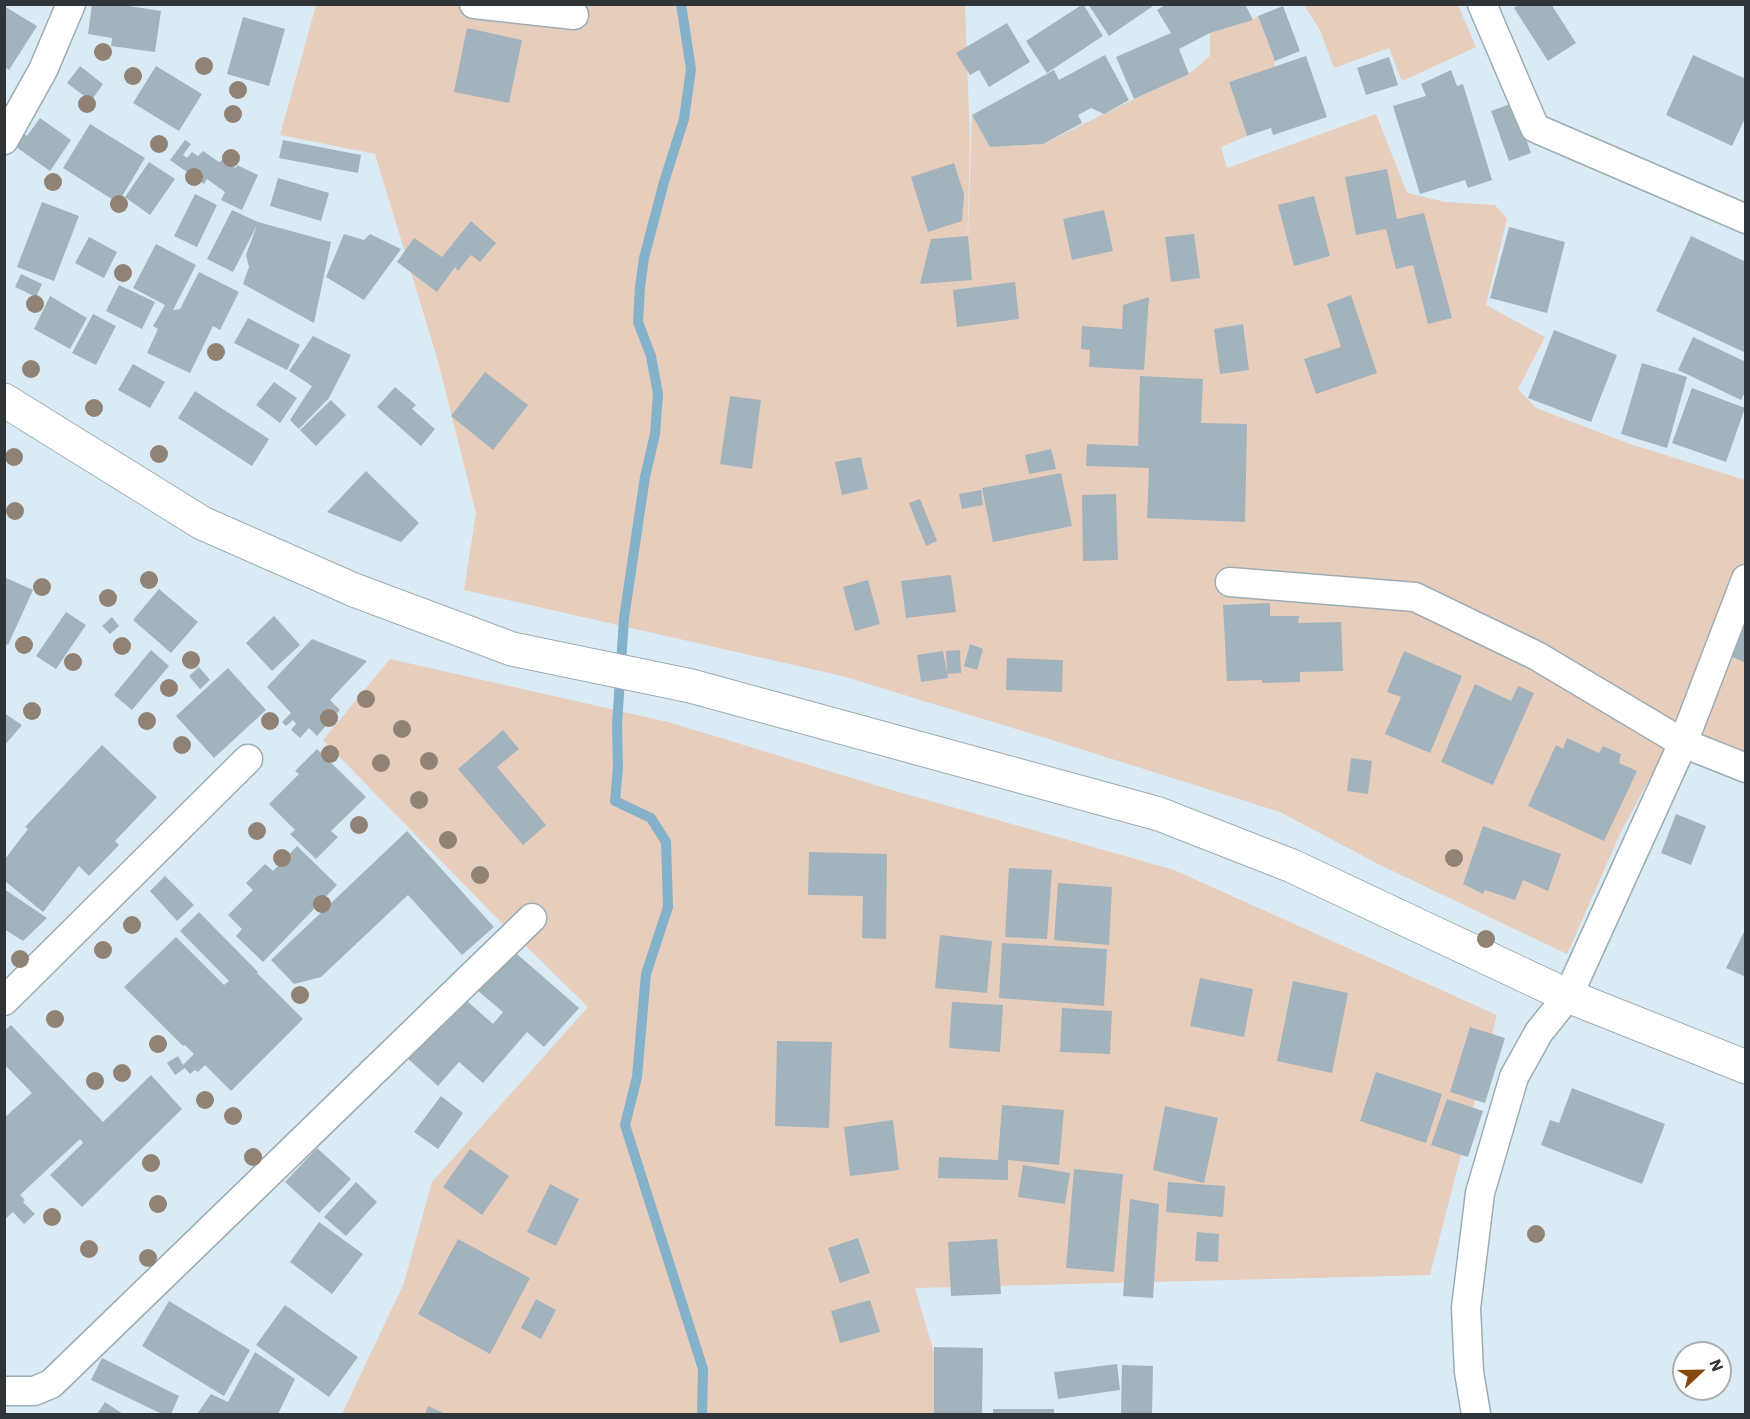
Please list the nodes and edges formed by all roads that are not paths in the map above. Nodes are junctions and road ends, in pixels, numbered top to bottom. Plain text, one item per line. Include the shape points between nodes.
1 (71, 4) edge
2 (474, 4) edge
3 (1482, 4) edge
4 (574, 15) dead end
5 (4, 140) edge
6 (1746, 219) edge
7 (4, 400) edge
8 (1746, 579) edge
9 (1230, 582) dead end
10 (1683, 742) junction
11 (248, 759) dead end
12 (1746, 768) edge
13 (532, 918) dead end
14 (1568, 996) junction
15 (4, 1001) edge
16 (1746, 1067) edge
17 (4, 1390) edge
18 (1476, 1414) edge

1 - 5 street via 43,70
2 - 4 street
3 - 6 street via 1535,128
7 - 14 main road via 201,523 354,590 512,650 691,686 1159,814 1292,866
8 - 10 street
9 - 10 street via 1415,597 1537,656
10 - 12 street
10 - 14 street
11 - 15 street
13 - 17 street via 51,1384 34,1391
14 - 16 main road
14 - 18 street via 1539,1032 1514,1077 1480,1193 1466,1308 1469,1372

